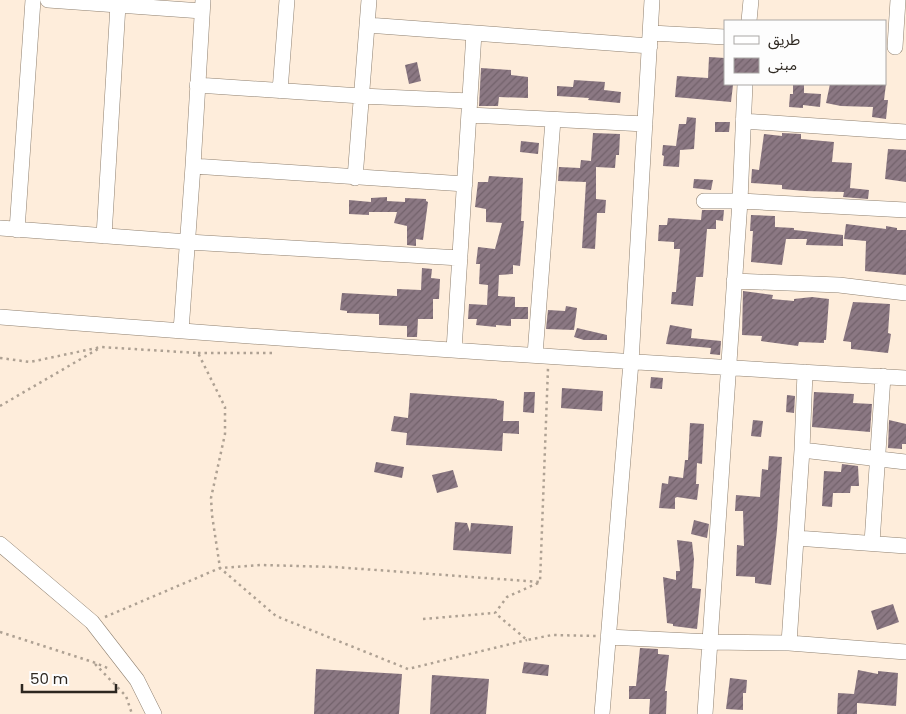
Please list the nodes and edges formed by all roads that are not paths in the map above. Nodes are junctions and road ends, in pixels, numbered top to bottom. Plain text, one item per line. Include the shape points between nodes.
1 (33, 0) edge
2 (48, 0) edge
3 (287, 0) edge
4 (368, 0) edge
5 (652, 0) edge
6 (751, 0) edge
7 (898, 0) edge
8 (69, 1) edge
9 (118, 5) junction
10 (202, 6) edge
11 (749, 20) edge
12 (367, 25) junction
13 (474, 33) junction
14 (724, 36) edge
15 (651, 40) junction
16 (895, 49) edge
17 (197, 84) junction
18 (745, 85) edge
19 (280, 91) junction
20 (361, 96) junction
21 (470, 108) junction
22 (553, 120) junction
23 (743, 121) junction
24 (644, 124) junction
25 (906, 132) edge
26 (193, 166) junction
27 (355, 178) junction
28 (464, 184) junction
29 (704, 201) dead end
30 (740, 201) junction
31 (906, 210) edge
32 (0, 228) edge
33 (18, 230) junction
34 (104, 236) junction
35 (188, 242) junction
36 (460, 258) junction
37 (734, 281) junction
38 (906, 293) edge
39 (0, 317) edge
40 (181, 331) junction
41 (454, 350) junction
42 (542, 356) junction
43 (630, 362) junction
44 (728, 368) junction
45 (805, 372) junction
46 (883, 376) junction
47 (906, 378) edge
48 (802, 450) junction
49 (878, 459) junction
50 (906, 462) edge
51 (796, 538) junction
52 (872, 542) junction
53 (0, 544) edge
54 (906, 546) edge
55 (608, 637) junction
56 (711, 642) junction
57 (789, 643) junction
58 (906, 652) edge
59 (154, 714) edge
60 (602, 714) edge
61 (705, 714) edge

1 - 33 street
2 - 8 street
3 - 19 street
4 - 12 street
5 - 15 street
6 - 11 street
7 - 16 street
8 - 9 street
9 - 10 street
9 - 34 street
10 - 17 street
12 - 13 street
12 - 20 street
13 - 15 street
13 - 21 street
14 - 15 street
15 - 24 street
17 - 19 street
17 - 26 street
18 - 23 street
19 - 20 street
20 - 21 street
20 - 27 street
21 - 22 street
21 - 28 street
22 - 24 street
22 - 42 street
23 - 25 street
23 - 30 street
24 - 43 street
26 - 27 street
26 - 35 street
27 - 28 street
28 - 36 street
29 - 30 street
30 - 31 street
30 - 37 street
32 - 33 street
33 - 34 street
34 - 35 street
35 - 36 street
35 - 40 street
36 - 41 street
37 - 38 street via 839,285
37 - 44 street
39 - 40 street
40 - 41 street
41 - 42 street
42 - 43 street
43 - 44 street
43 - 55 street
44 - 45 street
44 - 56 street
45 - 46 street
45 - 48 street
46 - 47 street
46 - 49 street
48 - 49 street
48 - 51 street
49 - 50 street
49 - 52 street
51 - 52 street
51 - 57 street
52 - 54 street
53 - 59 street via 92,622 137,680
55 - 56 street
55 - 60 street
56 - 57 street
56 - 61 street
57 - 58 street

